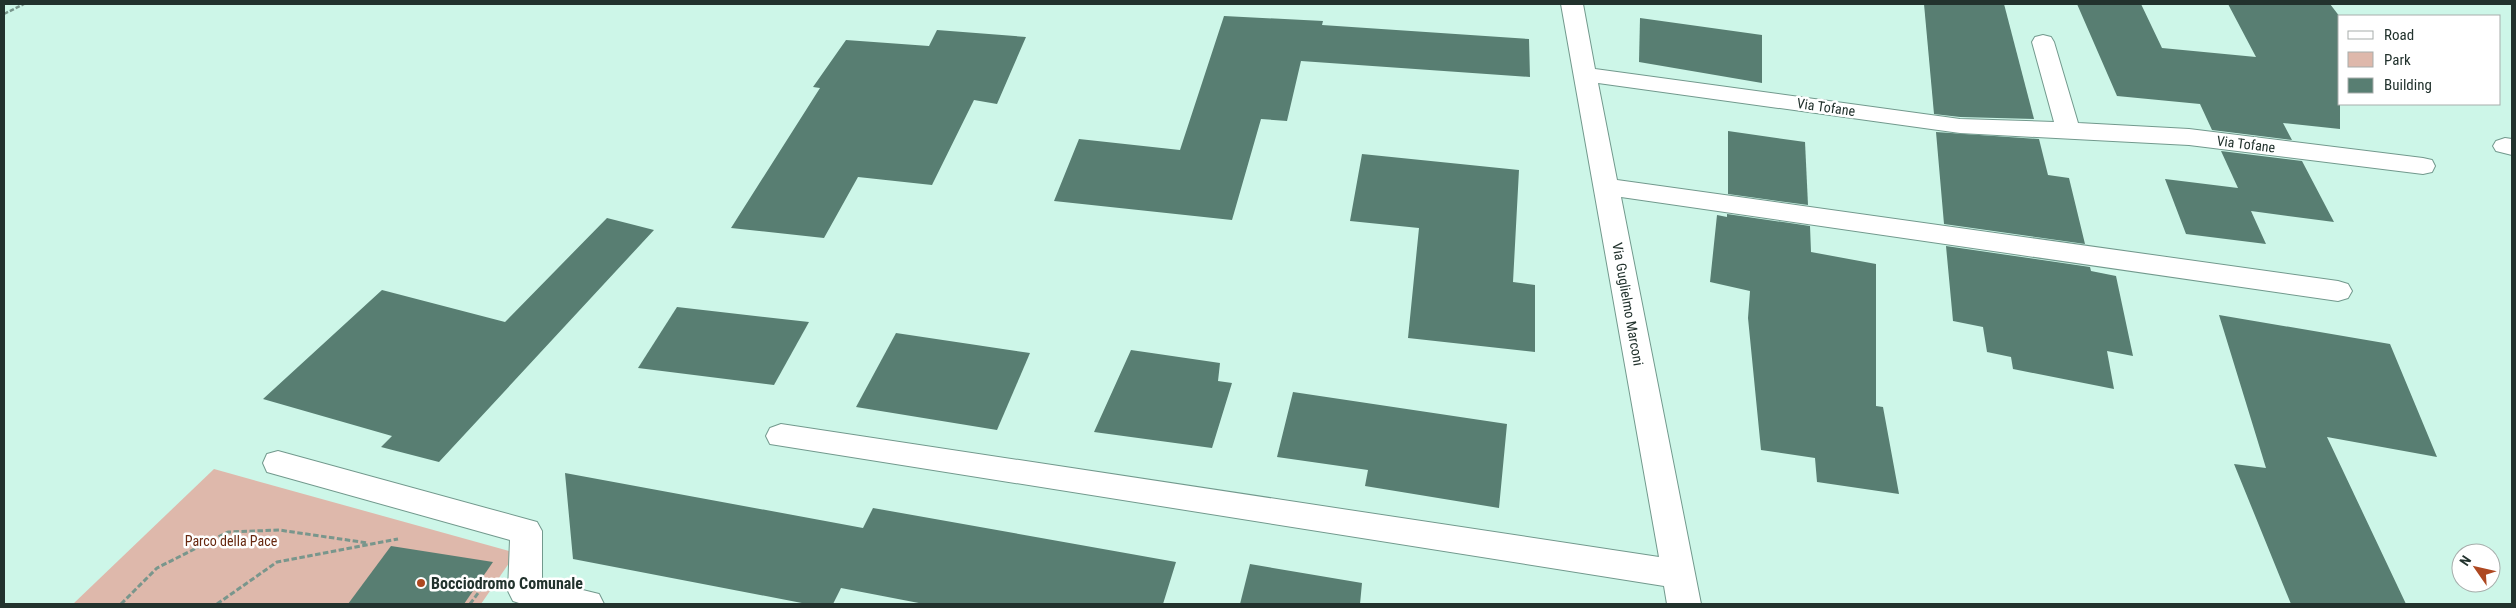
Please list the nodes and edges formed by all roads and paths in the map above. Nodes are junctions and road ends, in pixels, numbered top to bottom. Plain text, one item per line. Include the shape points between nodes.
1 (24, 4) edge
2 (1572, 4) edge
3 (4, 14) edge
4 (2043, 42) dead end
5 (1585, 74) junction
6 (2068, 130) junction
7 (2423, 166) dead end
8 (1606, 187) junction
9 (2338, 291) dead end
10 (781, 436) dead end
11 (278, 464) dead end
12 (406, 540) dead end
13 (370, 543) junction
14 (1678, 574) junction
15 (481, 588) dead end
16 (121, 604) edge
17 (217, 604) edge
18 (470, 604) edge
19 (587, 604) edge
20 (1684, 604) edge

1 - 3 path
2 - 5 street, Via Guglielmo Marconi
4 - 6 street
5 - 6 street, Via Tofane via 1960,126
5 - 8 street, Via Guglielmo Marconi
6 - 7 street, Via Tofane via 2189,137
8 - 9 street
8 - 14 street, Via Guglielmo Marconi
10 - 14 street
11 - 19 street via 526,531 525,591
12 - 13 path via 396,538
13 - 16 path via 279,530 228,532 157,568
13 - 17 path via 277,562
14 - 20 street, Via Guglielmo Marconi
15 - 18 path

